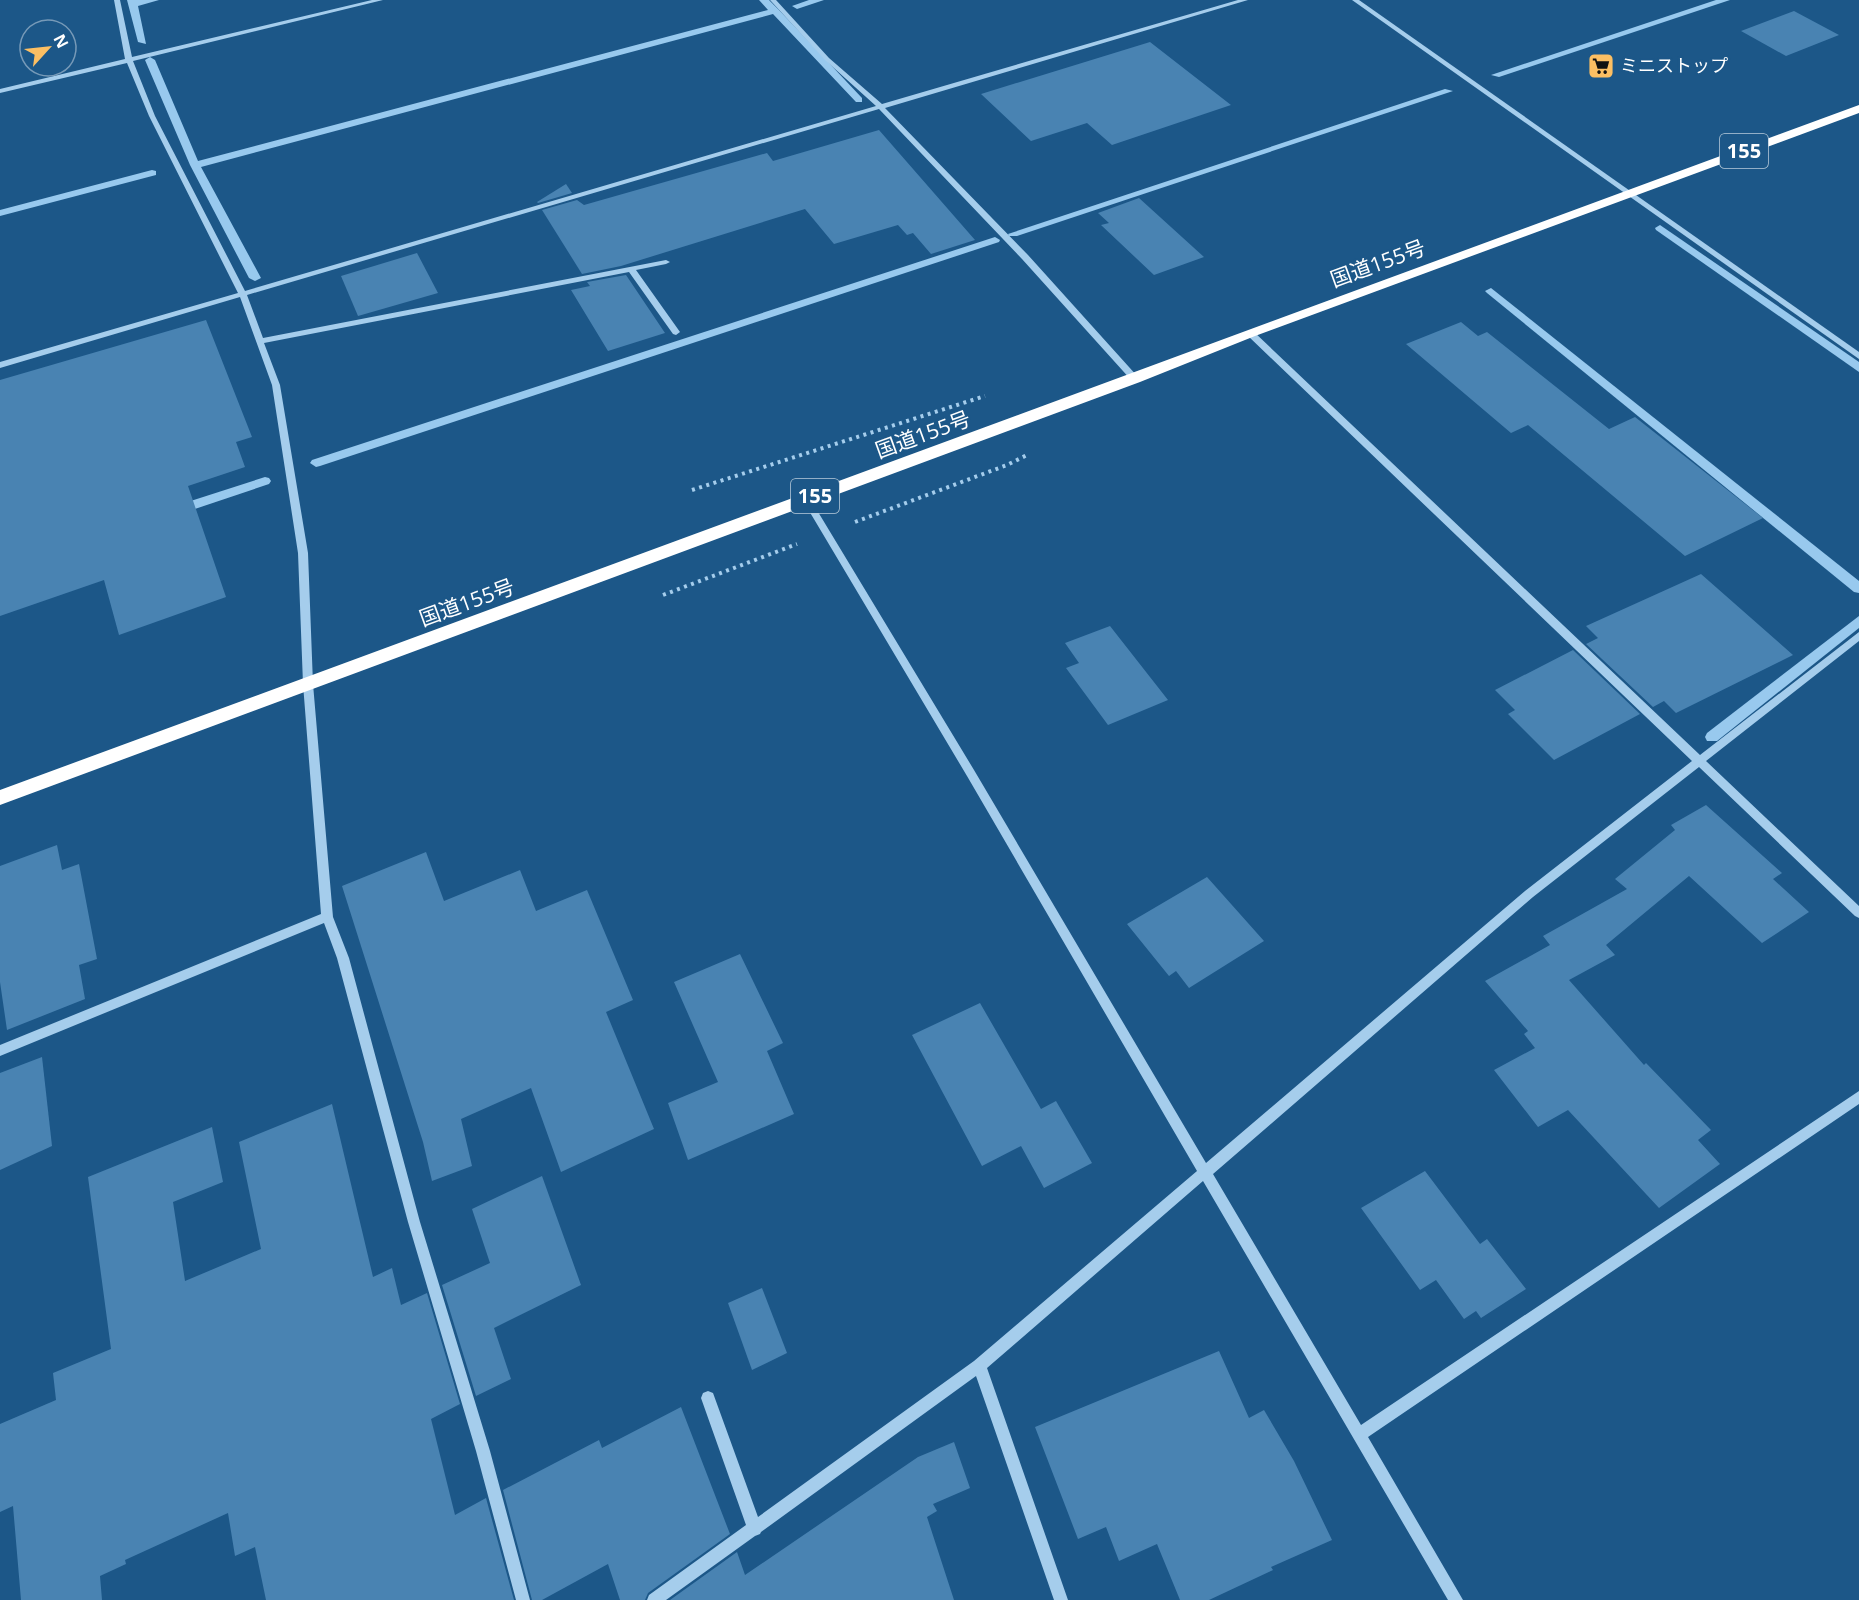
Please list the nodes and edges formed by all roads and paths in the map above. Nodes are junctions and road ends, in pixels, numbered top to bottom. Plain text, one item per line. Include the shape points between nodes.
1 (117, 0) edge
2 (380, 0) edge
3 (773, 0) edge
4 (1245, 0) edge
5 (1355, 0) edge
6 (129, 60) junction
7 (0, 91) edge
8 (881, 107) junction
9 (1859, 109) edge
10 (1630, 193) junction
11 (666, 262) dead end
12 (631, 269) junction
13 (242, 293) junction
14 (676, 332) dead end
15 (1250, 333) junction
16 (260, 341) junction
17 (1859, 356) edge
18 (0, 365) edge
19 (1135, 380) junction
20 (988, 395) dead end
21 (692, 490) dead end
22 (806, 500) junction
23 (1859, 636) edge
24 (308, 684) junction
25 (1698, 762) junction
26 (0, 798) edge
27 (1859, 913) edge
28 (327, 917) junction
29 (0, 1051) edge
30 (1859, 1097) edge
31 (1203, 1172) junction
32 (979, 1366) junction
33 (708, 1398) dead end
34 (1358, 1435) junction
35 (755, 1528) junction
36 (523, 1600) edge
37 (654, 1600) edge
38 (1061, 1600) edge
39 (1456, 1600) edge

1 - 6 street
2 - 6 street
3 - 8 street via 827,59
4 - 8 street
5 - 10 street
6 - 7 street
6 - 13 street via 152,117
8 - 13 street
8 - 19 street via 1025,257
9 - 10 highway, 国道155号 / 155
10 - 15 highway, 国道155号 / 155
10 - 17 street
11 - 12 street
12 - 14 street
12 - 16 street
13 - 16 street
13 - 18 street
15 - 19 highway, 国道155号 / 155
15 - 25 street
16 - 24 street via 276,385 303,553
19 - 22 highway, 国道155号 / 155
20 - 21 path
22 - 24 highway, 国道155号 / 155
22 - 31 street via 971,771
23 - 25 street
24 - 26 highway, 国道155号 / 155
24 - 28 street
25 - 27 street
25 - 31 street via 1529,894
28 - 29 street
28 - 36 street via 344,958 414,1222
30 - 34 street
31 - 32 street
31 - 34 street
32 - 35 street
32 - 38 street
33 - 35 street
34 - 39 street
35 - 37 street

